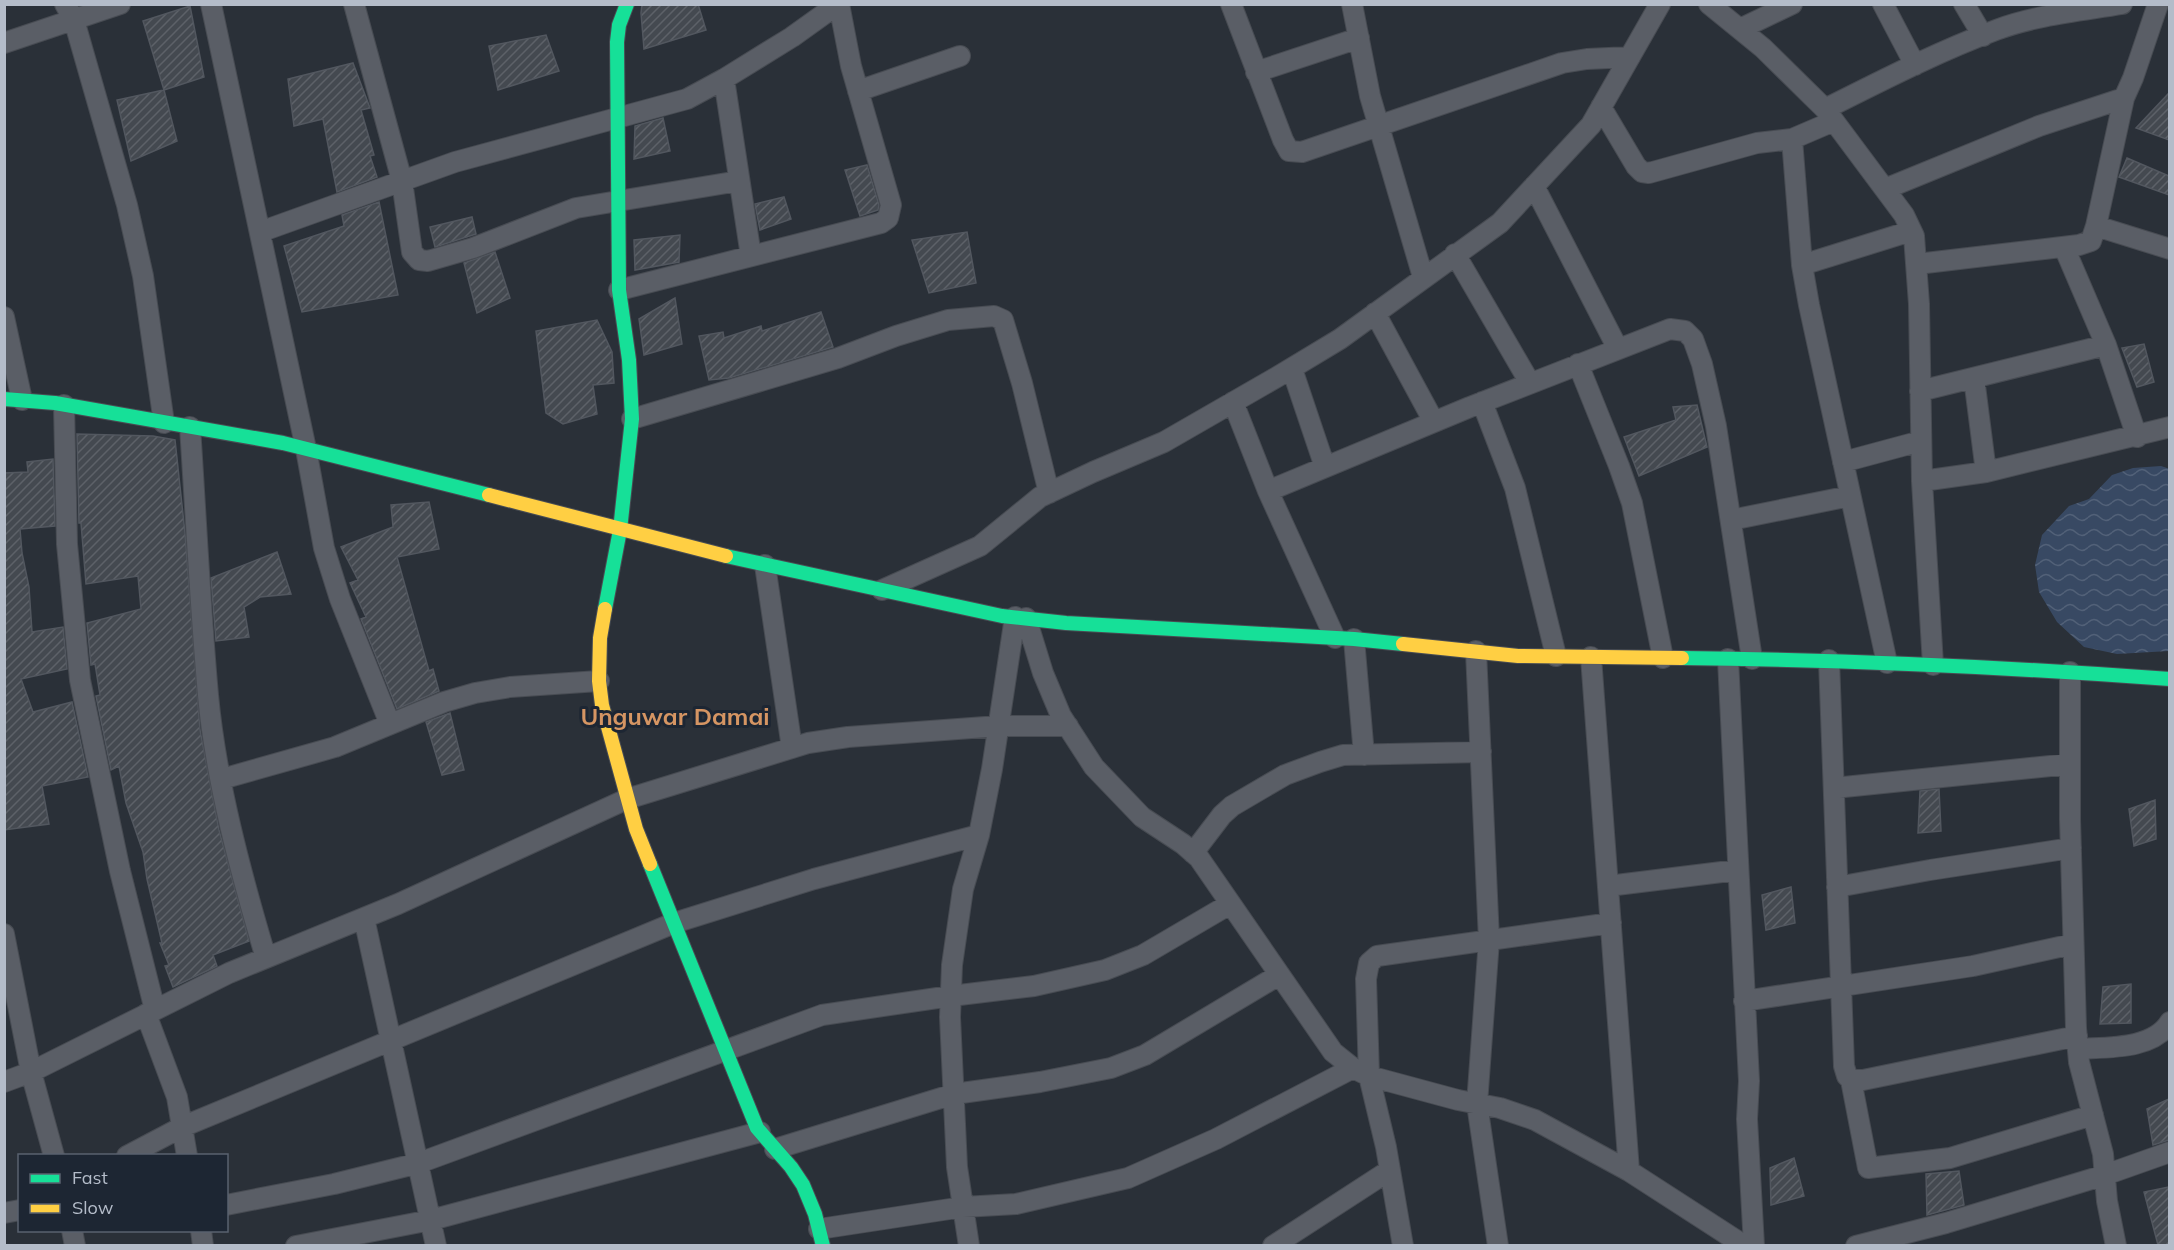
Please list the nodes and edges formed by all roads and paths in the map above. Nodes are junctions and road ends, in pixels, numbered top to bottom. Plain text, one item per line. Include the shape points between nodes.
1 (120, 4) edge
2 (211, 4) edge
3 (354, 4) edge
4 (627, 4) edge
5 (839, 4) edge
6 (1231, 4) edge
7 (1352, 4) edge
8 (1660, 4) edge
9 (1709, 4) edge
10 (1792, 4) edge
11 (1883, 4) edge
12 (1964, 4) edge
13 (2122, 4) edge
14 (2158, 4) edge
15 (2081, 8) edge
16 (70, 12) edge
17 (1740, 29) junction
18 (1983, 36) junction
19 (1359, 38) junction
20 (4, 43) edge
21 (960, 56) dead end
22 (1630, 57) junction
23 (1915, 65) junction
24 (1256, 72) junction
25 (724, 80) junction
26 (858, 91) junction
27 (2124, 98) junction
28 (1602, 107) junction
29 (1830, 115) junction
30 (619, 117) junction
31 (1378, 125) junction
32 (1792, 139) junction
33 (402, 181) junction
34 (740, 182) junction
35 (1534, 186) junction
36 (1885, 189) junction
37 (618, 200) junction
38 (2096, 226) junction
39 (1911, 231) junction
40 (260, 232) junction
41 (2064, 247) junction
42 (2169, 249) edge
43 (1455, 254) junction
44 (751, 256) junction
45 (1917, 264) junction
46 (1802, 265) junction
47 (1423, 277) junction
48 (620, 290) junction
49 (1376, 313) junction
50 (4, 317) edge
51 (2106, 345) junction
52 (1618, 349) junction
53 (1578, 364) junction
54 (1292, 369) junction
55 (1974, 378) junction
56 (1530, 383) junction
57 (1920, 391) junction
58 (13, 400) edge
59 (1233, 402) junction
60 (1482, 402) junction
61 (64, 405) junction
62 (632, 418) junction
63 (1434, 422) junction
64 (164, 423) junction
65 (190, 427) junction
66 (2169, 427) edge
67 (2137, 437) junction
68 (1921, 441) junction
69 (306, 449) junction
70 (1843, 462) junction
71 (1325, 467) junction
72 (1986, 472) junction
73 (1922, 481) junction
74 (1268, 491) junction
75 (1049, 493) junction
76 (1850, 496) junction
77 (1731, 520) junction
78 (620, 530) junction
79 (765, 565) junction
80 (882, 590) junction
81 (1020, 618) junction
82 (1345, 638) junction
83 (1476, 651) junction
84 (1556, 656) junction
85 (1591, 657) junction
86 (1663, 658) junction
87 (1728, 659) junction
88 (1752, 659) junction
89 (1829, 660) junction
90 (1887, 663) junction
91 (1933, 665) junction
92 (2070, 672) junction
93 (2169, 679) edge
94 (598, 681) junction
95 (390, 724) junction
96 (999, 726) junction
97 (1068, 726) junction
98 (792, 748) junction
99 (1481, 752) junction
100 (1364, 755) junction
101 (2070, 764) junction
102 (222, 779) junction
103 (1834, 788) junction
104 (627, 799) junction
105 (979, 835) junction
106 (2071, 848) junction
107 (1193, 853) junction
108 (1738, 870) junction
109 (1608, 886) junction
110 (1838, 887) junction
111 (1230, 904) junction
112 (364, 918) junction
113 (674, 923) junction
114 (1611, 923) junction
115 (4, 934) edge
116 (1490, 940) junction
117 (2073, 944) junction
118 (266, 958) junction
119 (1279, 975) junction
120 (1841, 987) junction
121 (951, 996) junction
122 (1744, 1001) junction
123 (151, 1012) junction
124 (2169, 1022) edge
125 (391, 1041) junction
126 (2077, 1043) junction
127 (725, 1049) junction
128 (31, 1072) junction
129 (1361, 1072) junction
130 (1851, 1080) junction
131 (4, 1082) edge
132 (954, 1094) junction
133 (1477, 1104) junction
134 (2093, 1115) junction
135 (182, 1127) junction
136 (760, 1132) junction
137 (775, 1149) junction
138 (2169, 1152) edge
139 (54, 1154) edge
140 (129, 1154) edge
141 (187, 1154) edge
142 (419, 1162) junction
143 (1390, 1170) junction
144 (1629, 1171) junction
145 (2105, 1175) junction
146 (228, 1205) edge
147 (963, 1207) junction
148 (431, 1220) junction
149 (821, 1237) edge
150 (297, 1245) edge
151 (436, 1245) edge
152 (969, 1245) edge
153 (1273, 1245) edge
154 (1403, 1245) edge
155 (1498, 1245) edge
156 (1745, 1245) edge
157 (1754, 1245) edge
158 (1856, 1245) edge
159 (2116, 1245) edge

1 - 16 street
2 - 40 street
3 - 33 street
4 - 30 street via 617,42
5 - 25 street
5 - 26 street
6 - 24 street
7 - 19 street
8 - 22 street
9 - 17 street
10 - 17 street
11 - 23 street
12 - 18 street
13 - 15 street
14 - 27 street
15 - 18 street
16 - 20 street
16 - 64 street via 127,205 143,276
17 - 29 street
18 - 23 street
19 - 24 street
19 - 31 street
21 - 26 street
22 - 28 street
22 - 31 street via 1562,63
23 - 29 street
24 - 31 street via 1289,151 1302,152
25 - 30 street via 687,99
25 - 34 street
26 - 44 street via 891,205 888,218
27 - 36 street via 2038,126
27 - 38 street
28 - 32 street via 1642,172 1657,172 1757,143
28 - 35 street via 1591,125
29 - 32 street
29 - 36 street
30 - 33 street via 455,162
30 - 37 street
31 - 47 street
32 - 46 street
33 - 37 street via 412,252 419,260 428,261 576,208
33 - 40 street
34 - 37 street
34 - 44 street
35 - 43 street via 1500,223
35 - 52 street
36 - 39 street
37 - 48 street
38 - 41 street via 2091,241
38 - 42 street
39 - 45 street
39 - 46 street
40 - 69 street
41 - 45 street
41 - 51 street
43 - 47 street
43 - 56 street
44 - 48 street
45 - 57 street
46 - 70 street
47 - 49 street
48 - 62 street
49 - 54 street
49 - 63 street
50 - 58 street
51 - 55 street
51 - 67 street
52 - 53 street
52 - 77 street via 1670,329 1685,331 1693,339 1716,426
53 - 56 street
53 - 86 street via 1632,503
54 - 59 street
54 - 71 street
55 - 57 street
55 - 72 street
56 - 60 street
57 - 68 street
58 - 61 street
59 - 74 street
59 - 75 street via 1164,442
60 - 63 street
60 - 84 street via 1515,488
61 - 64 street
61 - 123 street via 67,544 80,680
62 - 75 street via 838,358 948,320 994,316 1003,320
62 - 78 street
63 - 71 street
64 - 65 street
65 - 69 street
65 - 102 street via 208,697
66 - 67 street
67 - 72 street
68 - 70 street
68 - 73 street
69 - 78 street
69 - 95 street via 324,548
70 - 76 street
71 - 74 street
72 - 73 street
73 - 91 street
74 - 82 street
75 - 80 street via 980,546
76 - 77 street
76 - 90 street
77 - 88 street
78 - 79 street
78 - 94 street via 600,638
79 - 80 street
79 - 98 street
80 - 81 street
81 - 82 street
81 - 96 street
81 - 97 street
82 - 83 street
82 - 100 street
83 - 84 street
83 - 99 street
84 - 85 street
85 - 86 street
85 - 109 street
86 - 87 street
87 - 88 street
87 - 108 street
88 - 89 street
89 - 90 street
89 - 103 street
90 - 91 street
91 - 92 street
92 - 93 street
92 - 101 street
94 - 95 street via 475,693
94 - 104 street
95 - 102 street via 335,747
96 - 97 street
96 - 98 street via 848,737
96 - 105 street
97 - 107 street via 1094,767 1142,817
98 - 104 street
99 - 100 street
99 - 116 street
100 - 107 street via 1342,755 1286,775 1232,806
101 - 103 street
101 - 106 street
102 - 118 street via 241,874
103 - 110 street
104 - 112 street
104 - 113 street
105 - 113 street via 814,879
105 - 121 street via 963,889
106 - 110 street
106 - 117 street
107 - 111 street
108 - 109 street
108 - 122 street
109 - 114 street
110 - 120 street
111 - 119 street
111 - 121 street via 1143,955 1105,970 1034,986
112 - 118 street
112 - 125 street
113 - 125 street
113 - 127 street
114 - 116 street
114 - 144 street
115 - 128 street
116 - 129 street via 1377,956 1370,963
116 - 133 street
117 - 120 street via 1973,966
117 - 126 street
118 - 123 street
119 - 129 street via 1333,1052
119 - 132 street via 1145,1055 1119,1065 1040,1082
120 - 122 street
120 - 130 street via 1844,1066
121 - 127 street via 822,1015
121 - 132 street
122 - 157 street
123 - 128 street
123 - 135 street
124 - 126 street via 2154,1038 2128,1045
125 - 135 street
125 - 142 street
126 - 130 street
126 - 134 street
127 - 136 street
127 - 142 street
128 - 131 street
128 - 139 street
129 - 133 street
129 - 143 street
129 - 147 street via 1128,1178 1016,1204
130 - 134 street via 1869,1168 1950,1158
132 - 137 street
132 - 147 street
133 - 144 street via 1535,1120
133 - 155 street
134 - 145 street
135 - 140 street
135 - 141 street
136 - 137 street
136 - 148 street
137 - 149 street via 803,1185
138 - 145 street
142 - 146 street
142 - 148 street
143 - 153 street
143 - 154 street
144 - 156 street
145 - 158 street via 1946,1223
145 - 159 street
147 - 149 street
147 - 152 street
148 - 150 street
148 - 151 street

